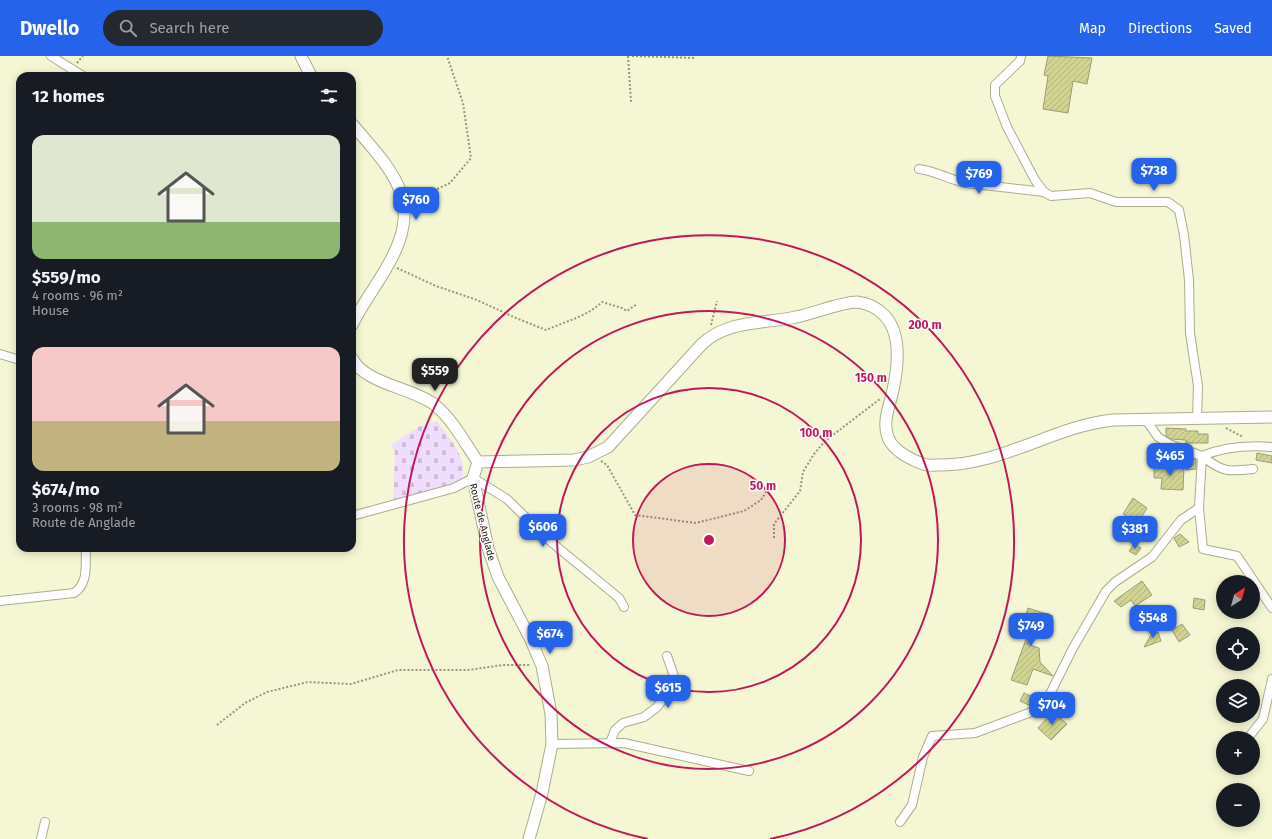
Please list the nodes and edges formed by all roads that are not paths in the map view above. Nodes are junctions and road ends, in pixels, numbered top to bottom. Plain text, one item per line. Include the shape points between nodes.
1 (51, 56) edge
2 (301, 56) edge
3 (1021, 56) edge
4 (77, 72) edge
5 (309, 72) edge
6 (356, 129) edge
7 (919, 169) dead end
8 (1044, 192) junction
9 (356, 318) edge
10 (0, 354) edge
11 (16, 359) edge
12 (356, 362) edge
13 (1272, 417) edge
14 (1197, 419) junction
15 (1146, 420) junction
16 (1272, 447) edge
17 (1202, 456) junction
18 (478, 462) junction
19 (1253, 469) dead end
20 (473, 478) junction
21 (1199, 508) junction
22 (356, 515) edge
23 (86, 552) edge
24 (0, 601) edge
25 (624, 607) dead end
26 (1272, 608) edge
27 (666, 656) dead end
28 (1272, 679) edge
29 (1254, 731) edge
30 (610, 743) junction
31 (552, 744) junction
32 (749, 771) dead end
33 (45, 822) dead end
34 (900, 822) dead end
35 (41, 839) edge
36 (529, 839) edge

1 - 4 street
2 - 5 street
3 - 8 street via 1020,61 996,84 995,96 1035,180
6 - 9 street via 387,164 399,184 404,205 403,233 389,264
7 - 8 street via 934,171 966,183
8 - 14 street via 1051,196 1090,194 1116,202 1168,202 1179,210 1189,280 1190,333 1198,386
10 - 11 street
12 - 18 street via 371,376 434,404
13 - 14 street
14 - 15 street
15 - 17 street via 1158,437 1169,444
15 - 18 street via 1097,421 1006,453 956,465 925,465 892,445 887,435 886,417 894,389 897,350 894,331 878,309 867,303 855,302 796,318 731,327 711,336 608,447 595,454 574,460
16 - 17 street via 1218,449
17 - 19 street via 1222,470 1232,472
17 - 21 street
18 - 20 street
20 - 22 street via 454,488
20 - 25 street via 507,499 550,541 619,598
20 - 31 street, Route de Anglade via 488,548 498,577 542,666 551,714
21 - 26 street via 1203,549 1238,556
21 - 34 street via 1181,520 1152,557 1106,590 1046,702 1034,711 975,733 932,736 923,757 912,805
23 - 24 street via 85,580 82,588 74,593
27 - 30 street via 675,679 673,686 657,707 644,717 623,723 615,730
28 - 29 street via 1263,719
30 - 31 street
30 - 32 street via 636,745
31 - 36 street, Route de Anglade
33 - 35 street

